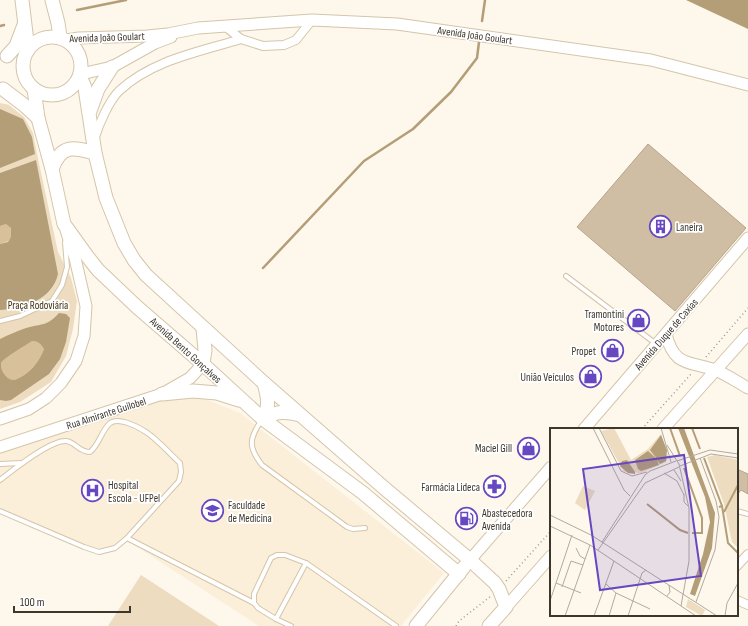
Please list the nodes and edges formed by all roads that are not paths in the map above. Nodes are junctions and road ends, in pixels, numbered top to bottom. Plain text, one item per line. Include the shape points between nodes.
1 (52, 0) edge
2 (22, 1) edge
3 (312, 20) junction
4 (25, 24) junction
5 (226, 27) junction
6 (198, 28) junction
7 (63, 39) junction
8 (241, 39) junction
9 (27, 52) junction
10 (4, 58) edge
11 (112, 67) junction
12 (80, 75) junction
13 (748, 85) edge
14 (33, 87) junction
15 (2, 89) edge
16 (89, 115) junction
17 (38, 118) junction
18 (94, 140) junction
19 (95, 153) junction
20 (52, 169) junction
21 (64, 224) junction
22 (748, 238) edge
23 (566, 276) dead end
24 (0, 321) edge
25 (203, 328) junction
26 (666, 334) junction
27 (748, 334) edge
28 (657, 345) junction
29 (203, 364) junction
30 (715, 370) junction
31 (264, 383) junction
32 (748, 388) edge
33 (162, 394) junction
34 (243, 402) junction
35 (302, 416) junction
36 (0, 419) edge
37 (262, 419) junction
38 (585, 428) edge
39 (665, 428) edge
40 (0, 447) edge
41 (22, 463) junction
42 (0, 464) edge
43 (550, 468) edge
44 (0, 480) edge
45 (0, 511) edge
46 (738, 511) edge
47 (748, 514) edge
48 (365, 528) dead end
49 (126, 538) junction
50 (748, 554) edge
51 (550, 557) edge
52 (470, 560) junction
53 (306, 563) junction
54 (738, 565) edge
55 (486, 575) junction
56 (456, 577) junction
57 (738, 601) edge
58 (254, 603) junction
59 (748, 606) edge
60 (506, 607) junction
61 (276, 619) junction
62 (291, 626) edge
63 (396, 626) edge
64 (416, 626) edge
65 (489, 626) edge

1 - 7 main road
2 - 4 main road, Avenida Bento Gonçalves
3 - 5 main road, Avenida João Goulart
3 - 8 street via 296,40 284,45 263,46
3 - 13 main road, Avenida João Goulart via 397,24 651,60
4 - 9 main road, Avenida Bento Gonçalves
4 - 10 main road via 18,42
5 - 6 main road, Avenida João Goulart
5 - 8 street
6 - 7 main road, Avenida João Goulart via 154,35
6 - 11 main road, Avenida João Goulart via 156,44
7 - 9 main road, Avenida João Goulart via 48,37 37,41
7 - 12 main road via 74,46 79,54 82,64
8 - 18 street via 149,69 118,92 100,120
9 - 10 main road, Avenida João Goulart
9 - 14 main road, Avenida Bento Gonçalves via 24,71 26,79
11 - 12 main road, Avenida João Goulart
11 - 16 main road via 98,89
12 - 14 main road via 74,86 55,95 44,94
12 - 16 main road via 85,88
14 - 15 main road
14 - 17 main road, Avenida Bento Gonçalves
15 - 17 main road via 24,104
16 - 18 main road
17 - 20 main road, Avenida Bento Gonçalves
18 - 19 main road
19 - 20 main road via 71,148 56,159
19 - 25 main road via 114,221 134,260 163,292
20 - 21 main road, Avenida Bento Gonçalves
21 - 24 lane via 67,267 62,285 52,301 20,316
21 - 29 main road, Avenida Bento Gonçalves via 103,274
21 - 36 main road via 86,306 84,336 76,361 61,383 46,398 29,409
22 - 26 main road, Avenida Duque de Caxias
23 - 28 lane
25 - 29 main road
25 - 31 main road
26 - 28 main road, Avenida Duque de Caxias
26 - 30 main road via 669,346 682,362
27 - 30 main road
28 - 38 main road, Avenida Duque de Caxias
29 - 33 main road, Rua Almirante Guilobel via 190,378
29 - 34 main road, Avenida Bento Gonçalves
30 - 32 main road
30 - 39 main road
31 - 35 main road
31 - 37 main road via 268,402
33 - 34 main road via 193,391 217,393
33 - 40 main road, Rua Almirante Guilobel
34 - 37 main road, Avenida Bento Gonçalves
35 - 37 main road via 279,412
35 - 52 main road
37 - 48 lane via 251,443 253,453 262,464 347,527
37 - 56 main road, Avenida Bento Gonçalves via 363,493
41 - 42 lane
41 - 44 lane
41 - 49 lane via 55,443 64,441 70,442 84,452 90,452 96,448 112,422 121,421 146,432 180,463 181,472 178,481
43 - 52 main road
45 - 49 lane via 99,552 115,548
46 - 47 lane
49 - 58 lane
50 - 54 street
51 - 60 main road
52 - 55 main road
52 - 56 main road
53 - 58 lane via 285,555 277,554 270,558 254,594
53 - 61 lane
53 - 63 lane
55 - 56 main road via 470,574
55 - 60 main road via 499,589
56 - 64 main road
57 - 59 street
58 - 61 lane
60 - 65 main road
61 - 62 lane

